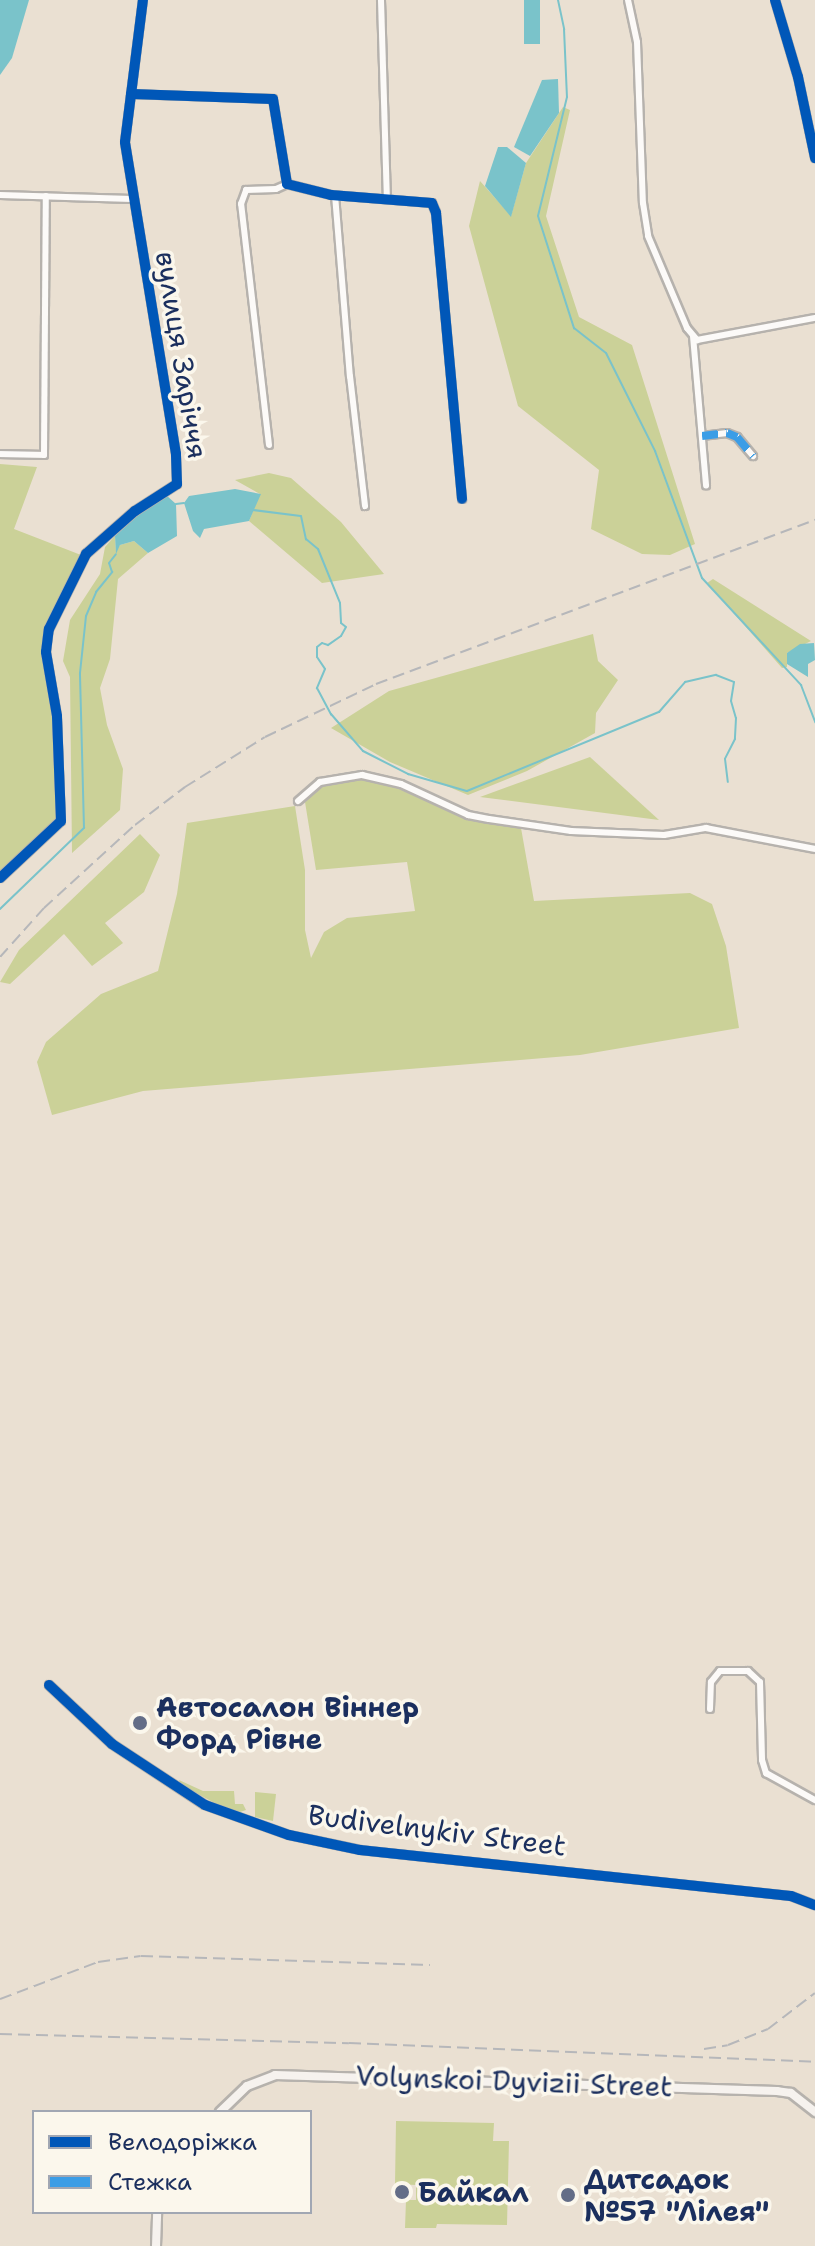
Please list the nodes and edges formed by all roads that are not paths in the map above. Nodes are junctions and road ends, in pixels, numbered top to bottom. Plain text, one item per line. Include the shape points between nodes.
1 (143, 0) edge
2 (381, 0) edge
3 (628, 0) edge
4 (775, 0) edge
5 (131, 94) junction
6 (815, 158) edge
7 (287, 184) junction
8 (0, 195) edge
9 (335, 195) junction
10 (46, 196) junction
11 (387, 198) junction
12 (132, 199) junction
13 (815, 318) edge
14 (693, 336) junction
15 (702, 436) junction
16 (269, 445) dead end
17 (0, 454) edge
18 (753, 456) dead end
19 (706, 485) dead end
20 (462, 499) dead end
21 (365, 506) dead end
22 (298, 801) dead end
23 (815, 849) edge
24 (0, 878) edge
25 (49, 1685) dead end
26 (710, 1709) dead end
27 (815, 1800) edge
28 (815, 1905) edge
29 (222, 2110) edge
30 (815, 2112) edge
31 (157, 2214) edge
32 (156, 2246) edge

1 - 5 street, вулиця Заріччя
2 - 11 street
3 - 14 street via 637,42 648,236
4 - 6 street
5 - 7 street via 273,99
5 - 12 street, вулиця Заріччя via 125,142
7 - 9 street
7 - 16 street via 246,190 241,204
8 - 10 street
9 - 11 street
9 - 21 street
10 - 12 street
10 - 17 street via 44,455
11 - 20 street via 427,200 436,213
12 - 24 street, вулиця Заріччя via 177,484 135,511 86,554 49,629 46,652 57,716 61,821
13 - 14 street via 697,340
14 - 15 street
15 - 18 street via 727,433
15 - 19 street
22 - 23 street via 320,782 362,775 401,784 468,815 489,819 571,831 664,835 706,828
25 - 28 street, Budivelnykiv Street via 112,1744 205,1805 289,1835 360,1850 791,1896
26 - 27 street via 711,1682 720,1671 748,1671 760,1682 766,1773
29 - 30 street, Volynskoi Dyvizii Street via 247,2086 275,2075 777,2091 791,2093
31 - 32 street

